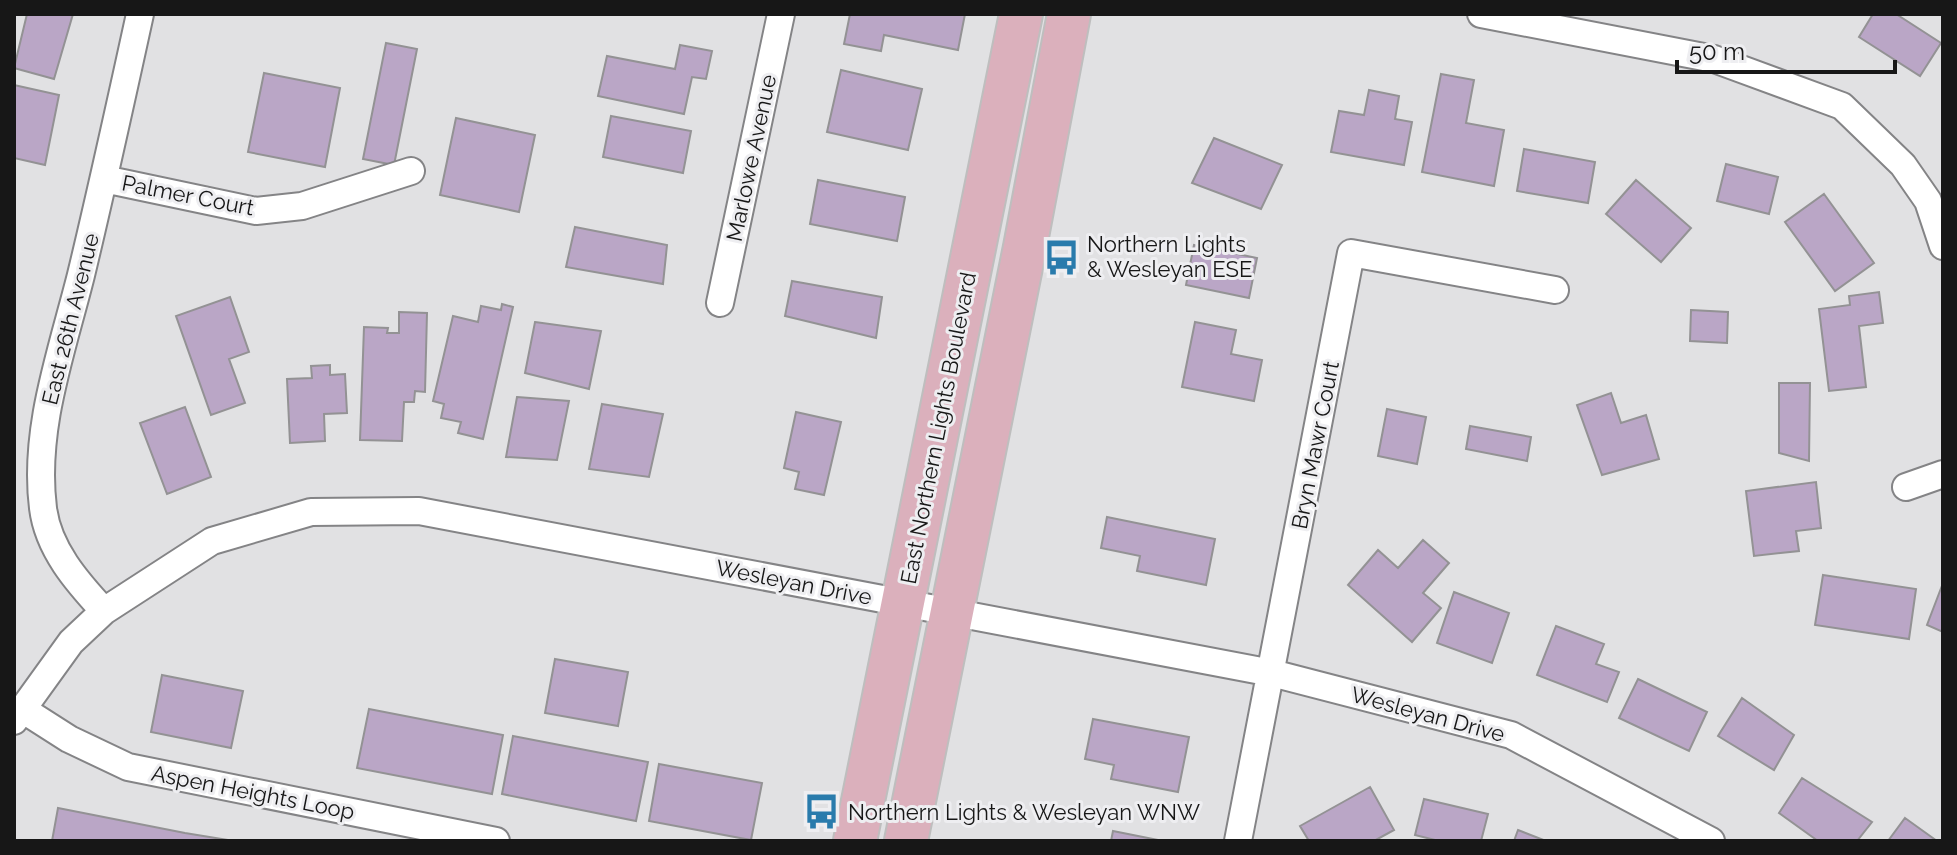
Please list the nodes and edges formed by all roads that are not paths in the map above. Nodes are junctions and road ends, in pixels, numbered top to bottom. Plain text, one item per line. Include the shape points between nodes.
1 (140, 14) edge
2 (781, 14) edge
3 (1021, 14) edge
4 (1069, 14) edge
5 (1481, 14) edge
6 (411, 171) dead end
7 (104, 179) junction
8 (1943, 246) edge
9 (1555, 290) dead end
10 (720, 303) dead end
11 (1943, 474) edge
12 (1906, 487) dead end
13 (902, 602) junction
14 (104, 611) junction
15 (952, 612) junction
16 (1272, 673) junction
17 (18, 715) edge
18 (496, 841) edge
19 (855, 841) edge
20 (906, 841) edge
21 (1238, 841) edge
22 (1711, 841) edge

1 - 7 street, East 26th Avenue
2 - 10 street, Marlowe Avenue
3 - 13 main road, East Northern Lights Boulevard
4 - 15 main road
5 - 8 street via 1714,59 1842,106 1903,165 1928,201
6 - 7 street, Palmer Court via 302,206 256,211
7 - 14 street, East 26th Avenue via 47,410 41,464 43,510 54,546
9 - 16 street, Bryn Mawr Court via 1351,253
11 - 12 street
13 - 14 street, Wesleyan Drive via 419,511 311,512 212,541
13 - 15 street, Wesleyan Drive
13 - 19 main road, East Northern Lights Boulevard
14 - 17 street, Wesleyan Drive via 71,642
15 - 16 street, Wesleyan Drive
15 - 20 main road
16 - 21 street, Bryn Mawr Court
16 - 22 street, Wesleyan Drive via 1511,735
17 - 18 street, Aspen Heights Loop via 128,767

